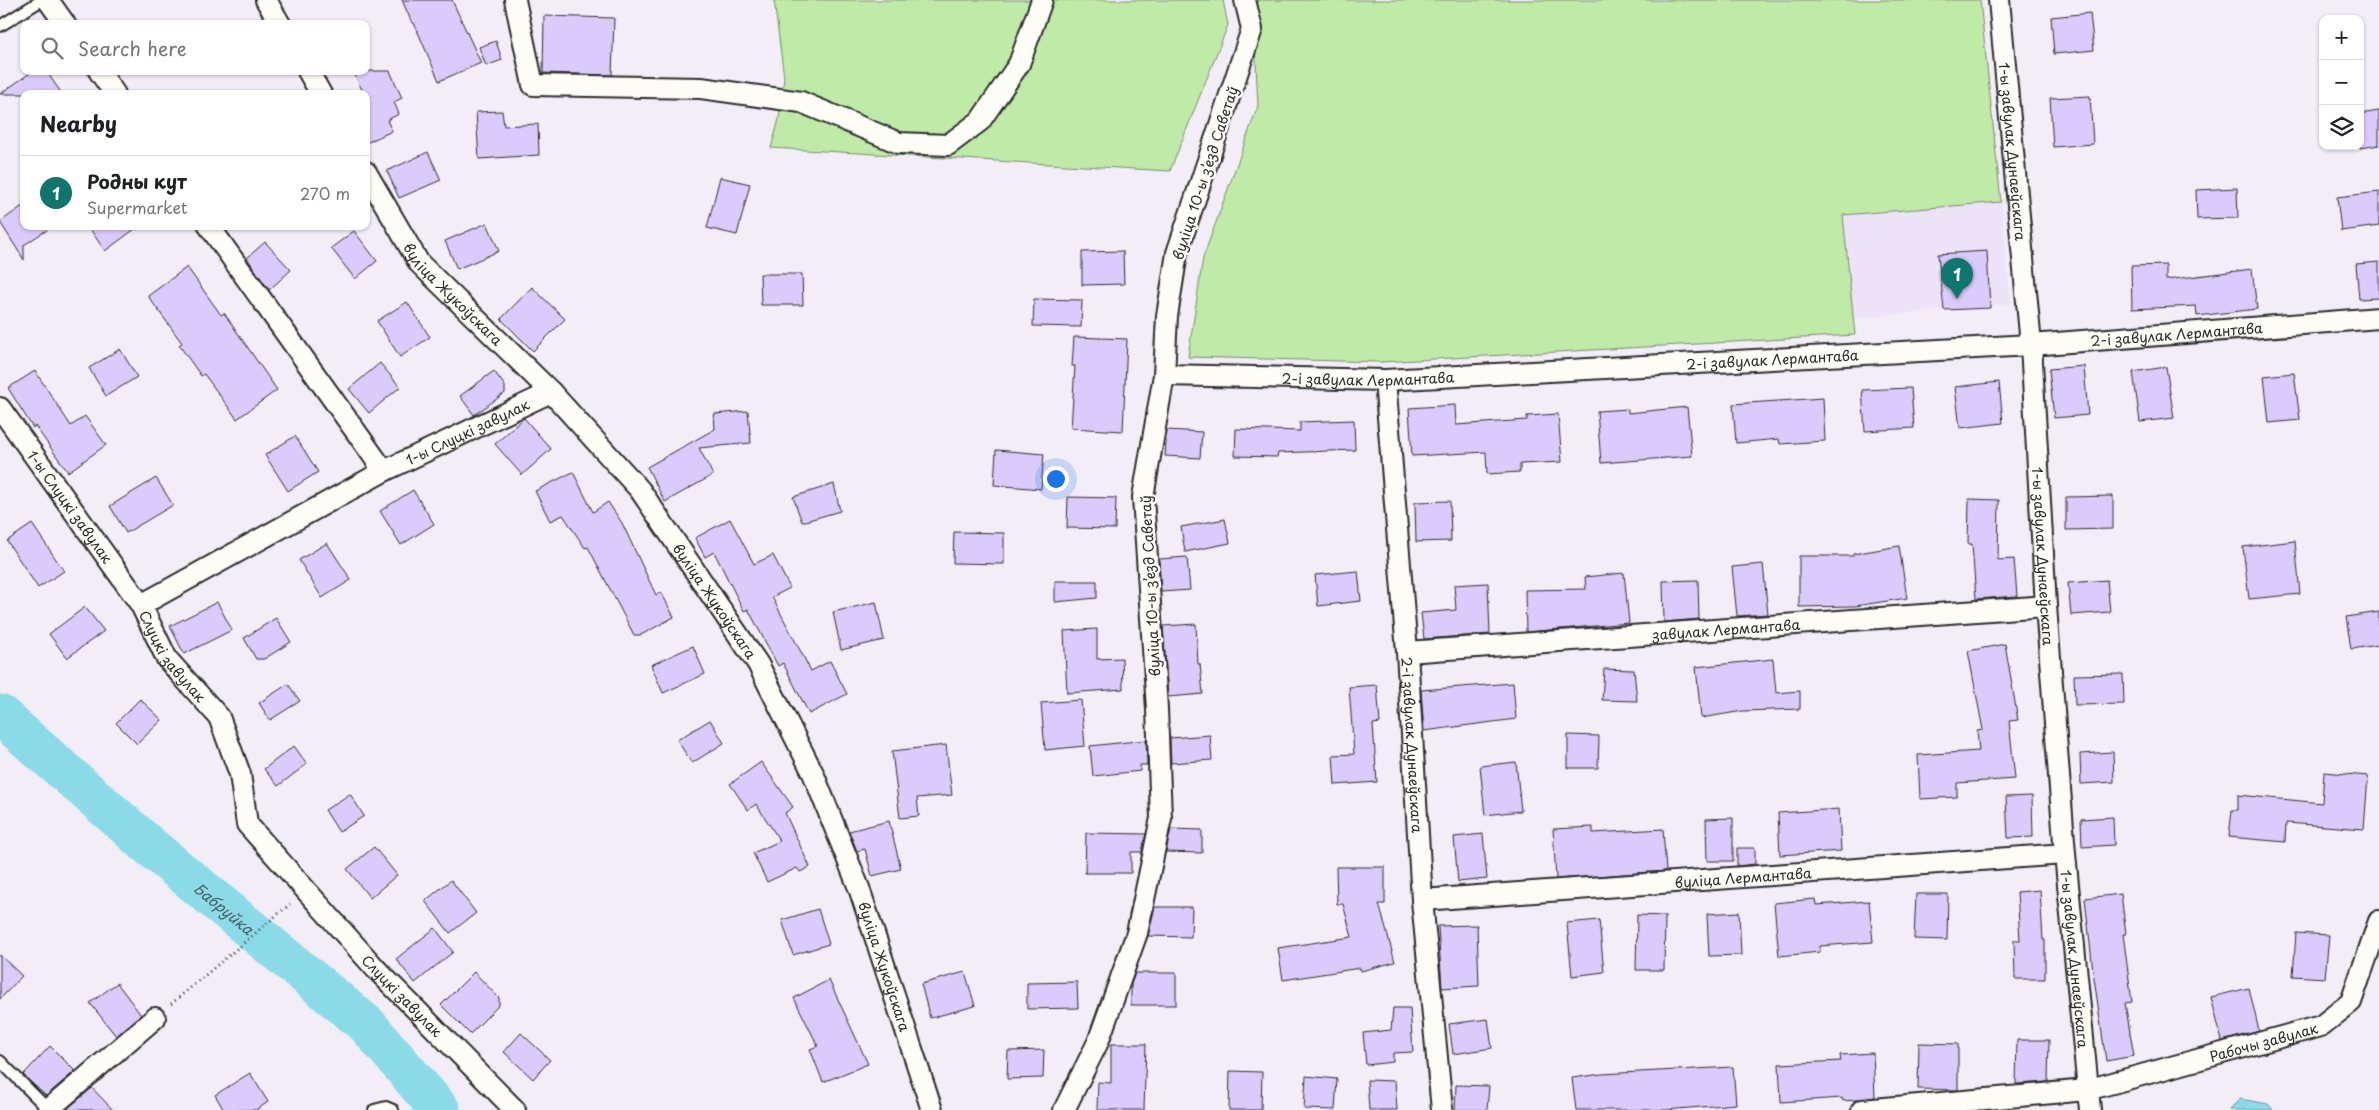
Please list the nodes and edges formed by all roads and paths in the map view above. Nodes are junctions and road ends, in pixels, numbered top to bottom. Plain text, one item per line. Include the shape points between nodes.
1 (42, 0) edge
2 (48, 0) edge
3 (266, 0) edge
4 (515, 0) edge
5 (1042, 0) edge
6 (1245, 0) edge
7 (1999, 0) edge
8 (62, 20) edge
9 (278, 20) edge
10 (0, 26) edge
11 (102, 75) edge
12 (310, 75) edge
13 (112, 90) edge
14 (319, 90) edge
15 (370, 179) edge
16 (213, 230) edge
17 (2379, 318) edge
18 (2031, 345) junction
19 (1164, 374) junction
20 (1385, 380) junction
21 (551, 392) junction
22 (3, 417) edge
23 (384, 471) junction
24 (141, 604) junction
25 (2046, 606) junction
26 (1407, 652) junction
27 (2065, 854) junction
28 (306, 891) junction
29 (1422, 900) junction
30 (2379, 921) edge
31 (155, 1018) joint
32 (0, 1061) edge
33 (2088, 1100) edge
34 (49, 1110) edge
35 (374, 1110) edge
36 (392, 1110) edge
37 (514, 1110) edge
38 (932, 1110) edge
39 (1064, 1110) edge
40 (1442, 1110) edge
41 (1862, 1110) edge

1 - 10 lane
2 - 8 street
3 - 9 street
4 - 5 street via 533,85 701,88 801,102 899,144 948,145 980,121 1019,64
6 - 19 street, вуліца 10-ы зʼезд Саветаў via 1252,30 1177,253 1167,316
7 - 18 street, 1-ы завулак Дунаеўскага
11 - 13 street
12 - 14 street
15 - 21 street, вуліца Жукоўскага via 419,263
16 - 23 street
17 - 18 street, 2-і завулак Лермантава
18 - 20 street, 2-і завулак Лермантава
18 - 25 street, 1-ы завулак Дунаеўскага
19 - 20 street, 2-і завулак Лермантава
19 - 39 street, вуліца 10-ы зʼезд Саветаў via 1143,497 1161,818 1137,933 1098,1042
20 - 26 street, 2-і завулак Дунаеўскага
21 - 23 street, 1-ы Слуцкі завулак
21 - 38 street, вуліца Жукоўскага via 640,490 758,664 813,774 859,888
22 - 24 street, 1-ы Слуцкі завулак
23 - 24 street, Слуцкі завулак
24 - 28 street, Слуцкі завулак via 167,659 218,717 240,774 247,824
25 - 26 street, завулак Лермантава
25 - 27 street, 1-ы завулак Дунаеўскага
26 - 29 street, 2-і завулак Дунаеўскага
27 - 29 street, вуліца Лермантава
27 - 33 street, 1-ы завулак Дунаеўскага
28 - 31 path
28 - 37 street, Слуцкі завулак
29 - 40 street, 2-і завулак Дунаеўскага
30 - 33 street, Рабочы завулак via 2351,1002 2321,1026
31 - 34 street
32 - 34 lane
33 - 41 street, Рабочы завулак
35 - 36 lane via 386,1107

